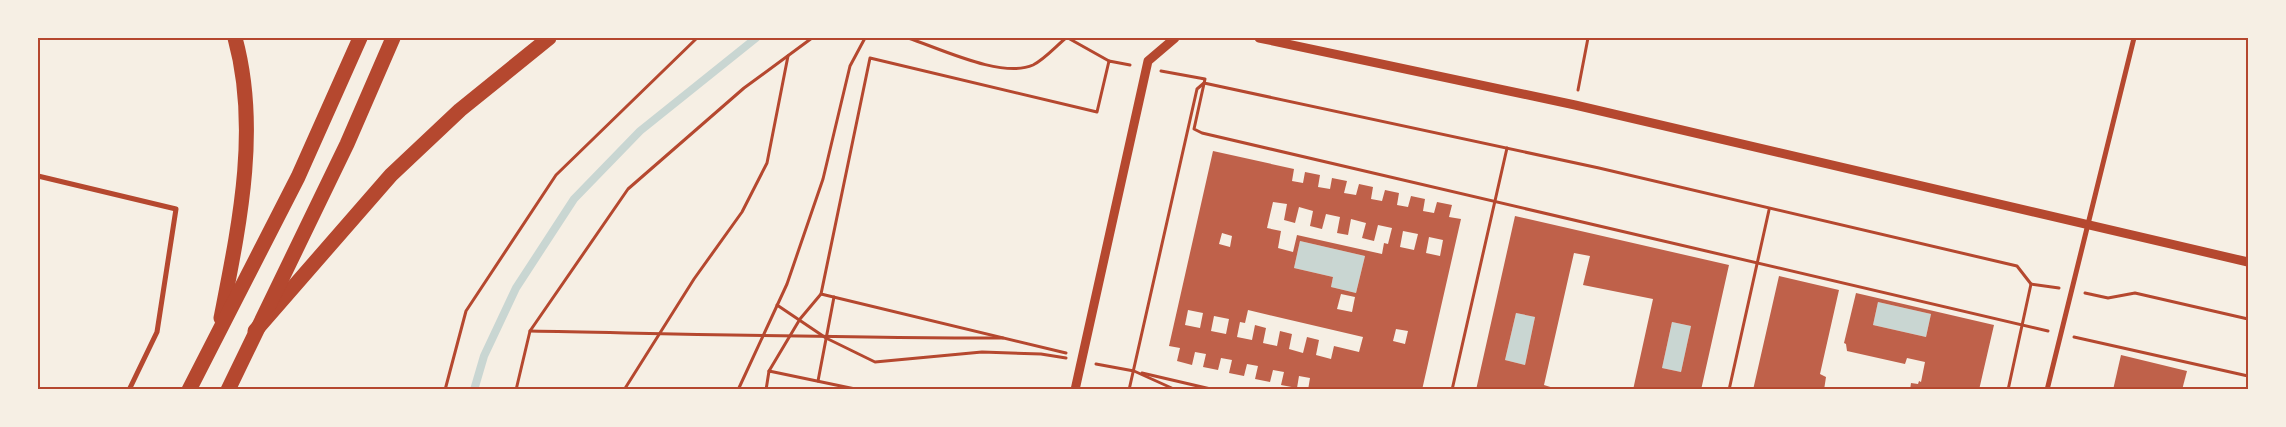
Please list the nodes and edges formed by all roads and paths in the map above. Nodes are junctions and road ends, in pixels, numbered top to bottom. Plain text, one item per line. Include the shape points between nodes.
1 (235, 38) edge
2 (360, 38) edge
3 (393, 38) edge
4 (549, 38) edge
5 (698, 38) edge
6 (812, 38) edge
7 (865, 38) edge
8 (908, 38) edge
9 (1067, 38) edge
10 (1175, 38) edge
11 (1259, 38) edge
12 (1588, 38) edge
13 (2134, 38) edge
14 (788, 56) junction
15 (1109, 61) junction
16 (1146, 68) junction
17 (1204, 83) junction
18 (1575, 105) junction
19 (1507, 148) junction
20 (38, 176) edge
21 (1495, 202) junction
22 (1769, 209) junction
23 (2086, 226) junction
24 (1758, 262) junction
25 (2248, 262) edge
26 (2031, 284) junction
27 (2070, 290) junction
28 (821, 294) junction
29 (834, 297) junction
30 (777, 305) junction
31 (800, 319) junction
32 (2248, 319) edge
33 (2022, 325) junction
34 (255, 331) junction
35 (530, 331) junction
36 (660, 333) junction
37 (218, 334) junction
38 (763, 334) junction
39 (2060, 334) junction
40 (790, 335) junction
41 (826, 338) junction
42 (1003, 338) junction
43 (1082, 359) junction
44 (769, 371) junction
45 (1134, 371) junction
46 (2248, 376) edge
47 (818, 381) junction
48 (1167, 388) edge
49 (130, 390) edge
50 (189, 390) edge
51 (228, 390) edge
52 (445, 390) edge
53 (516, 390) edge
54 (624, 390) edge
55 (738, 390) edge
56 (766, 390) edge
57 (860, 390) edge
58 (1075, 390) edge
59 (1129, 390) edge
60 (1176, 390) edge
61 (1214, 390) edge
62 (1452, 390) edge
63 (1729, 390) edge
64 (2008, 390) edge
65 (2047, 390) edge

1 - 37 highway via 244,80 247,142 232,265
2 - 37 highway via 298,177
3 - 34 highway via 347,144
4 - 34 highway via 460,110 391,175
5 - 52 path via 556,175 466,311
6 - 14 path
7 - 30 path via 850,66 824,179
8 - 9 path via 978,62 1013,69 1034,64
9 - 15 path
10 - 16 street via 1148,61
11 - 18 street
12 - 18 path
13 - 23 street
14 - 35 path via 744,88 628,189
14 - 36 path via 767,163 742,212
15 - 16 path
15 - 28 path via 1097,112 870,58
16 - 17 path via 1205,79
16 - 43 street
17 - 19 path
17 - 21 path via 1194,129 1202,133
17 - 45 path via 1197,89
18 - 23 street
19 - 21 path
19 - 22 path
20 - 49 street via 176,209 157,332
21 - 24 path
21 - 62 path
22 - 24 path
22 - 26 path via 2017,266
23 - 25 street
23 - 27 street
24 - 33 path
24 - 63 path
26 - 27 path
26 - 33 path
27 - 32 path via 2108,298 2135,293
27 - 39 street
28 - 29 path
28 - 31 path
29 - 41 path
29 - 42 path
30 - 31 path
30 - 38 path
31 - 40 path
31 - 41 path
33 - 39 path
33 - 64 path
34 - 51 highway
35 - 36 path
35 - 53 path
36 - 38 path
36 - 54 path
37 - 50 highway
38 - 40 path
38 - 55 path
39 - 46 path
39 - 65 street
40 - 41 path
40 - 44 path
41 - 42 path
41 - 43 path via 876,362 982,352
41 - 47 path
42 - 43 path
43 - 45 path
43 - 58 street
44 - 47 path
44 - 56 path
45 - 48 path
45 - 59 path
45 - 61 path
47 - 57 path
48 - 60 path

